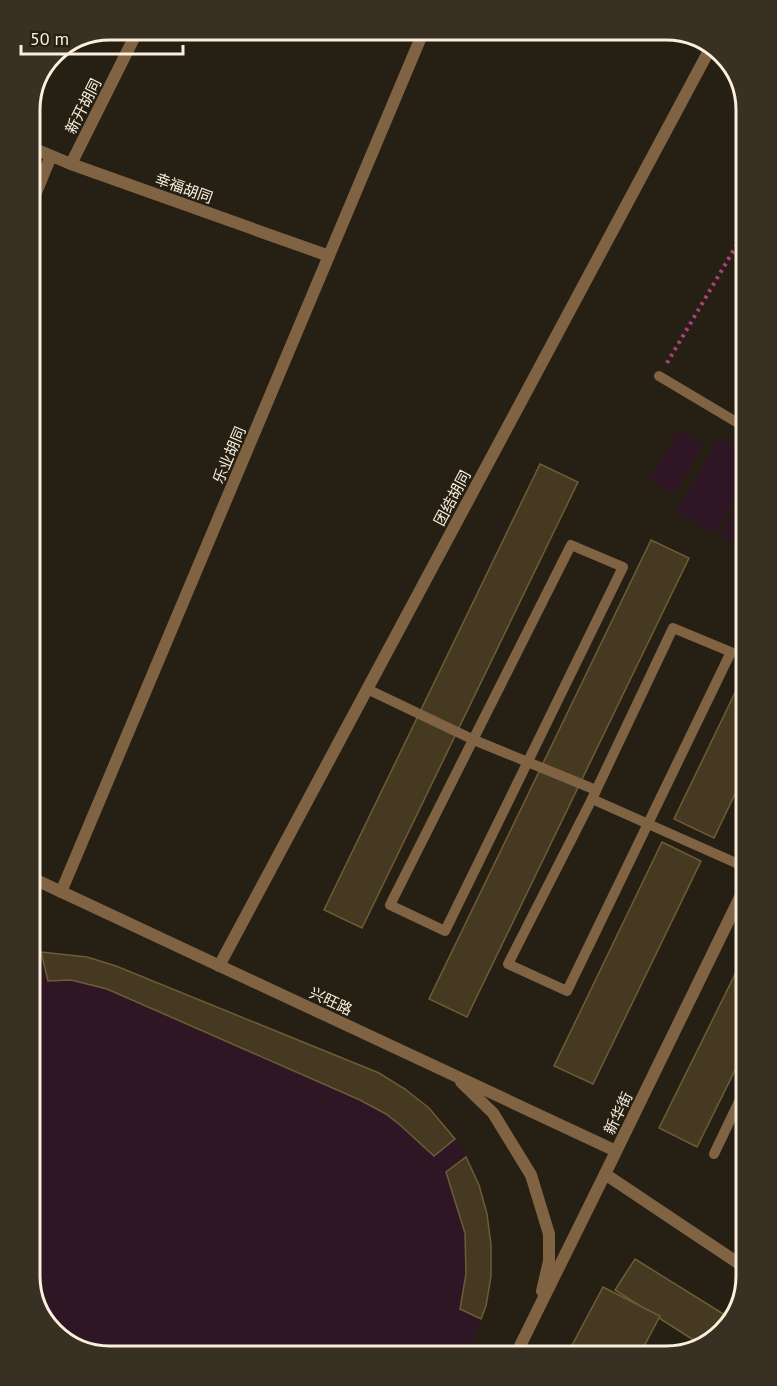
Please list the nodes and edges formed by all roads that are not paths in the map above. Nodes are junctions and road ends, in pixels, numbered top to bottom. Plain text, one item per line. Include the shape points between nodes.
1 (133, 40) edge
2 (420, 41) edge
3 (708, 53) edge
4 (41, 152) edge
5 (51, 156) junction
6 (71, 164) junction
7 (41, 181) edge
8 (329, 256) junction
9 (659, 376) road end
10 (736, 422) edge
11 (367, 689) junction
12 (474, 740) junction
13 (528, 762) junction
14 (594, 795) junction
15 (648, 824) junction
16 (736, 863) edge
17 (40, 882) edge
18 (61, 892) junction
19 (736, 904) edge
20 (219, 966) junction
21 (448, 1071) junction
22 (736, 1108) edge
23 (616, 1151) junction
24 (714, 1154) dead end
25 (605, 1174) junction
26 (736, 1262) edge
27 (538, 1309) junction
28 (520, 1346) edge

1 - 6 street, 新开胡同
2 - 8 street, 乐业胡同
3 - 11 street, 团结胡同
4 - 5 street, 幸福胡同
5 - 6 street, 幸福胡同
5 - 7 street
6 - 8 street, 幸福胡同
8 - 18 street, 乐业胡同
9 - 10 lane
11 - 12 lane
11 - 20 street, 团结胡同
12 - 13 lane
12 - 13 lane via 390,905 445,931
12 - 13 lane via 571,545 622,567
13 - 14 lane
14 - 15 lane
14 - 15 lane via 673,628 731,652
14 - 15 lane via 508,964 567,991
15 - 16 lane
17 - 18 street, 兴旺路
18 - 20 street, 兴旺路
19 - 23 street, 新华街
20 - 21 street, 兴旺路
21 - 23 street, 兴旺路
21 - 27 street via 493,1113 531,1175 549,1234 549,1261
22 - 24 lane
23 - 25 street, 新华街
25 - 26 street
25 - 27 street, 新华街
27 - 28 street, 新华街

